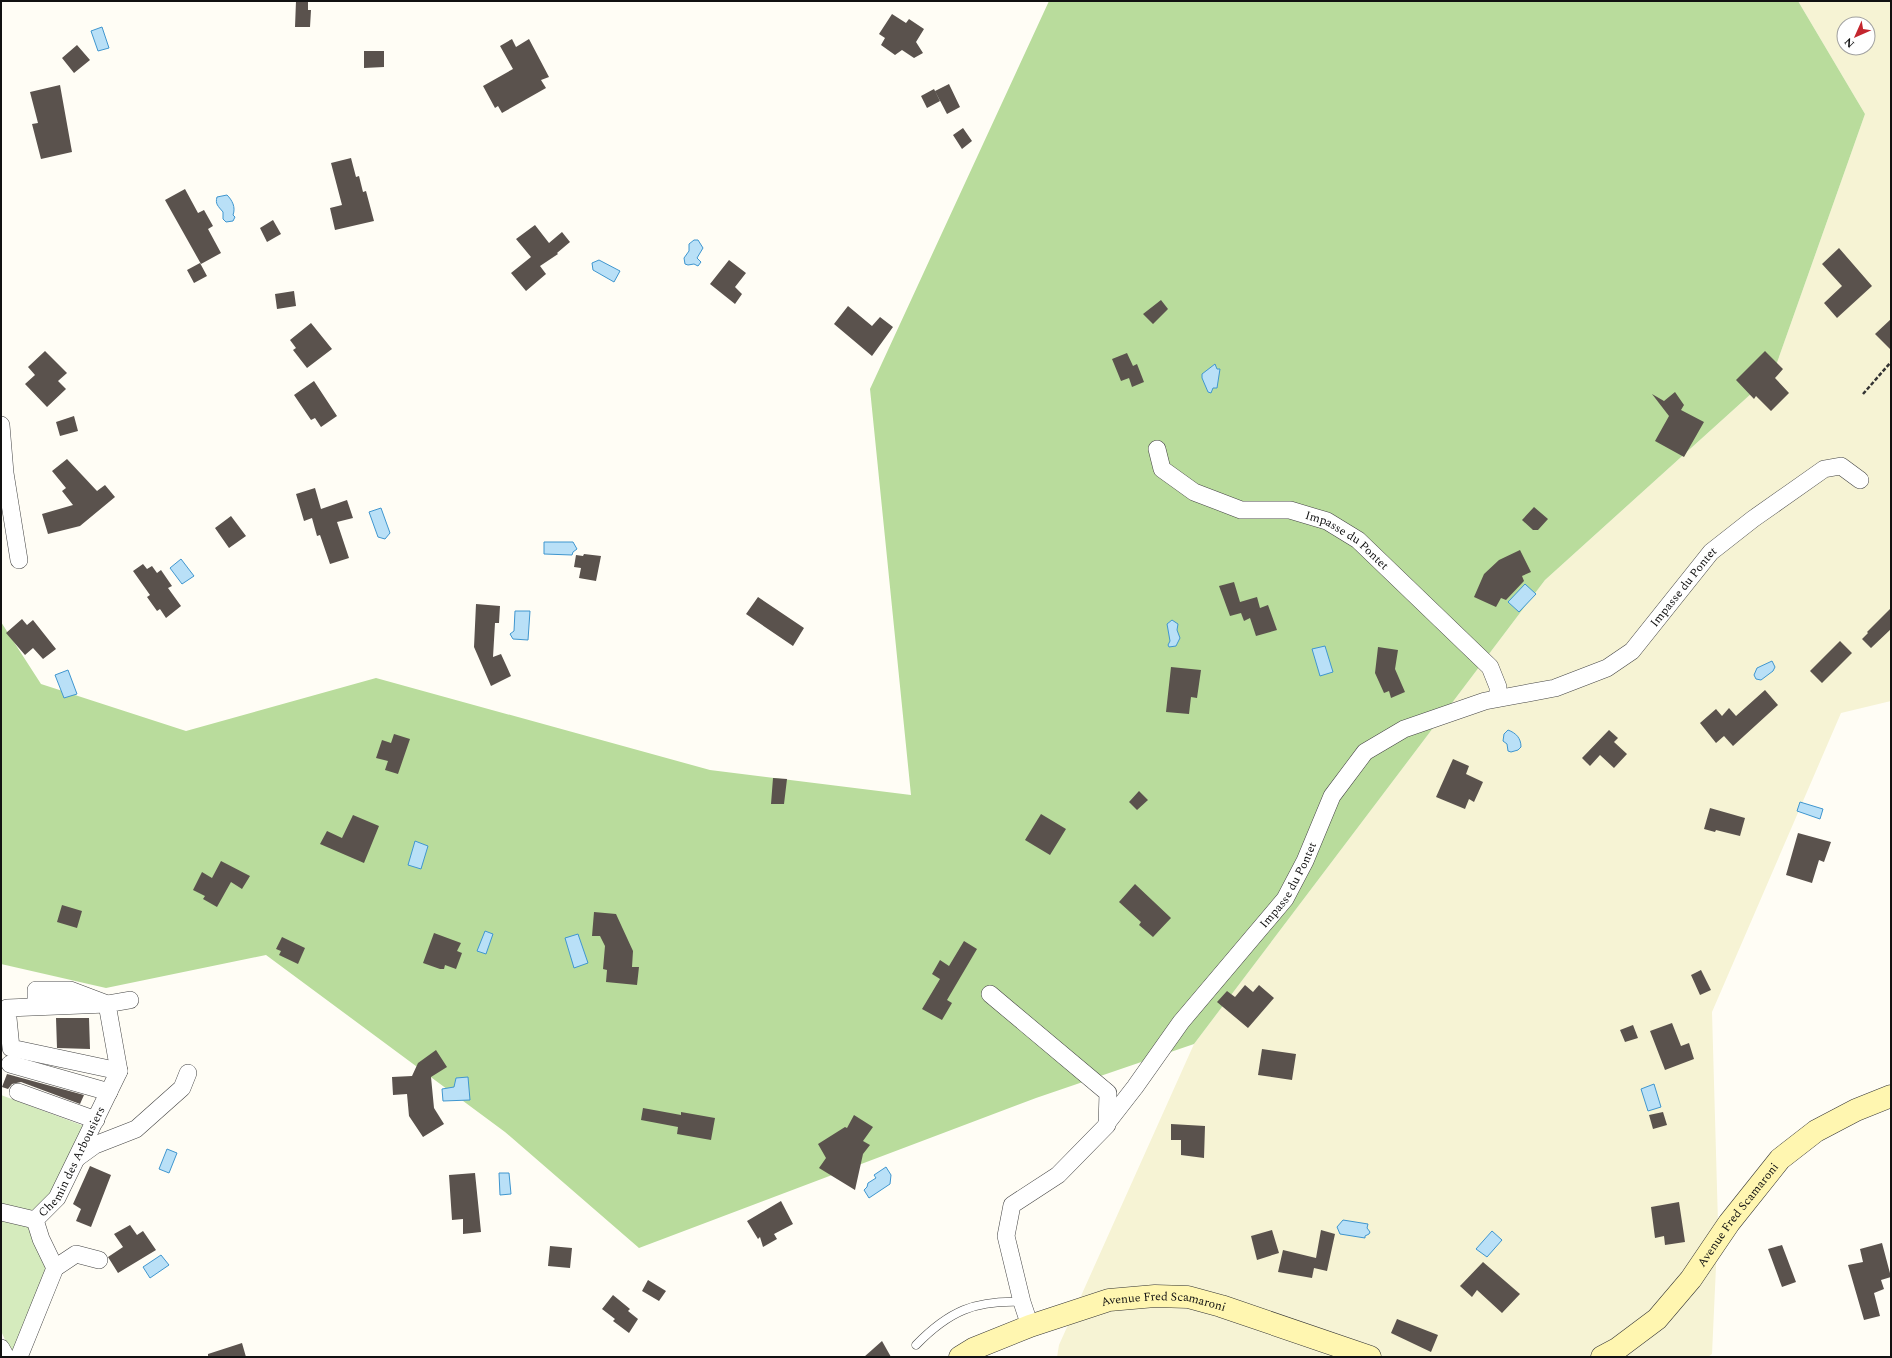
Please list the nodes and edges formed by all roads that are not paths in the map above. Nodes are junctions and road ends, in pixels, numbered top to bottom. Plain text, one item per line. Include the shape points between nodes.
1 (1, 425) edge
2 (1157, 449) dead end
3 (1860, 480) dead end
4 (19, 560) dead end
5 (1498, 698) junction
6 (990, 994) dead end
7 (130, 1000) dead end
8 (107, 1004) junction
9 (10, 1064) dead end
10 (119, 1071) junction
11 (188, 1073) dead end
12 (18, 1092) dead end
13 (109, 1092) junction
14 (1891, 1096) edge
15 (96, 1120) junction
16 (1107, 1123) junction
17 (77, 1158) junction
18 (1, 1212) edge
19 (35, 1220) junction
20 (99, 1260) dead end
21 (54, 1268) junction
22 (1022, 1302) junction
23 (1030, 1326) junction
24 (916, 1345) dead end
25 (1, 1348) edge
26 (6, 1357) edge
27 (19, 1357) edge
28 (960, 1357) edge
29 (1370, 1357) edge
30 (1602, 1357) edge

1 - 4 street via 5,473
2 - 5 street, Impasse du Pontet via 1162,469 1194,492 1241,510 1290,510 1328,521 1358,540 1490,667 1498,687
3 - 5 street, Impasse du Pontet via 1841,466 1824,469 1753,519 1711,552 1632,650 1607,668 1555,688
5 - 16 street, Impasse du Pontet via 1404,730 1365,752 1332,796 1305,861 1284,899 1181,1022
6 - 16 street via 1108,1093
7 - 8 street
8 - 10 street
8 - 10 street via 7,1008 12,1048
9 - 13 street
10 - 13 street, Chemin des Arbousiers
11 - 17 street via 182,1088 136,1129 95,1145
12 - 15 street
13 - 15 street, Chemin des Arbousiers
14 - 30 main road, Avenue Fred Scamaroni via 1816,1130 1780,1159 1657,1319
15 - 17 street, Chemin des Arbousiers
16 - 22 street, Impasse du Pontet via 1058,1175 1012,1205 1006,1236
17 - 19 street, Chemin des Arbousiers via 57,1198
18 - 19 street
19 - 21 street, Chemin des Arbousiers
20 - 21 street via 76,1254
21 - 27 street
22 - 23 street, Impasse du Pontet
22 - 24 lane via 1001,1301 965,1308 931,1330
23 - 28 main road, Avenue Fred Scamaroni
23 - 29 main road, Avenue Fred Scamaroni via 1109,1300 1155,1296 1188,1297
25 - 26 street

